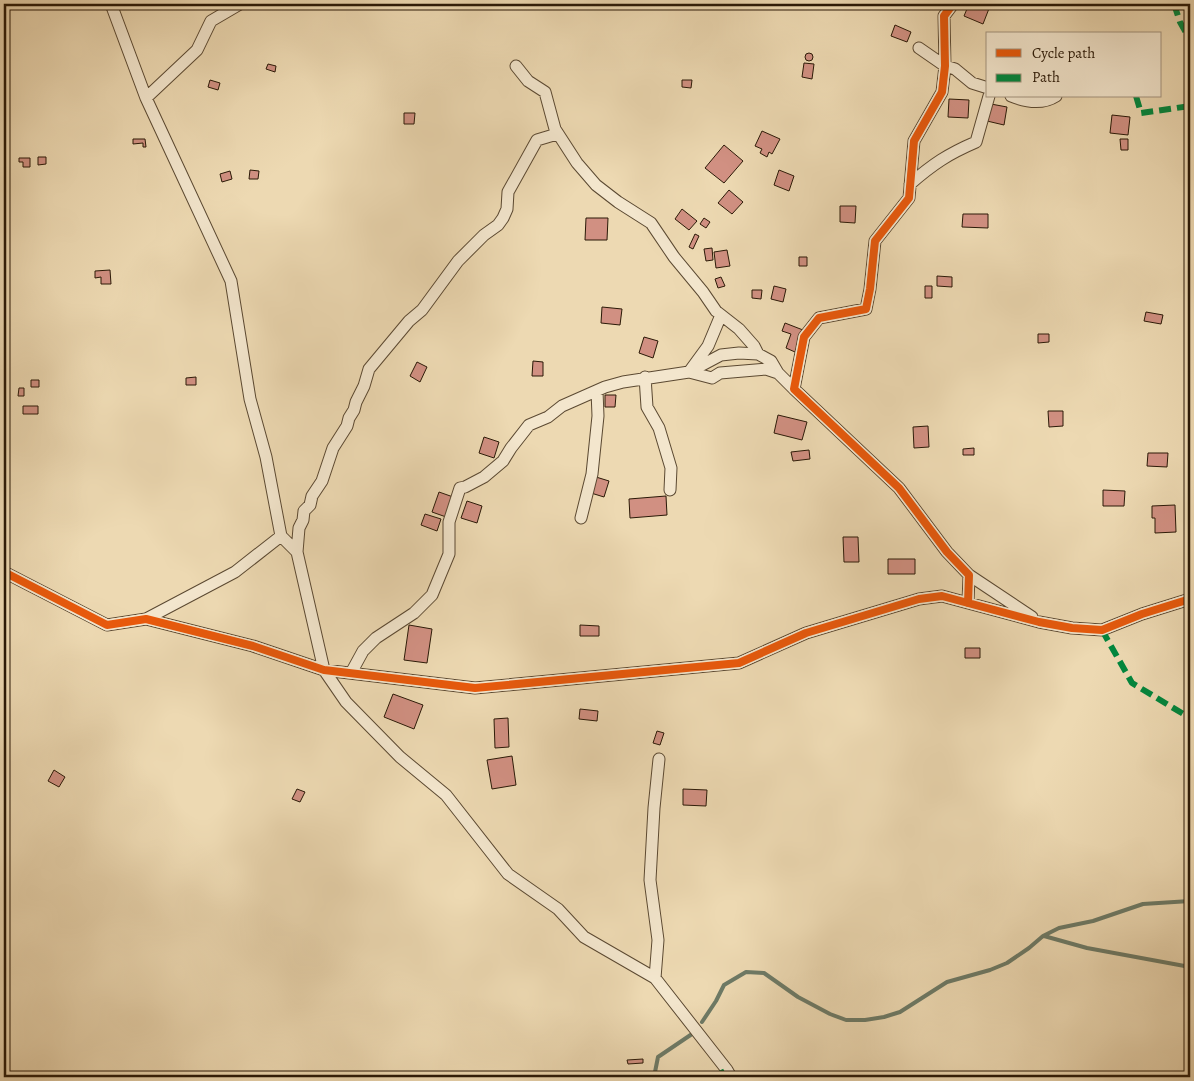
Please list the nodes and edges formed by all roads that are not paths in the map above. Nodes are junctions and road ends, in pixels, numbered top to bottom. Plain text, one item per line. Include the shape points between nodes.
1 (111, 4) edge
2 (240, 4) edge
3 (953, 4) edge
4 (919, 48) dead end
5 (516, 66) dead end
6 (945, 66) junction
7 (986, 87) edge
8 (146, 98) junction
9 (988, 98) edge
10 (1015, 98) edge
11 (1053, 98) edge
12 (558, 134) junction
13 (910, 184) junction
14 (721, 315) junction
15 (758, 354) junction
16 (689, 372) junction
17 (778, 374) junction
18 (645, 377) junction
19 (794, 389) junction
20 (597, 391) junction
21 (670, 490) dead end
22 (581, 518) dead end
23 (281, 536) junction
24 (297, 552) junction
25 (4, 572) edge
26 (969, 575) junction
27 (1190, 599) edge
28 (968, 603) junction
29 (146, 619) junction
30 (1039, 622) junction
31 (324, 670) junction
32 (351, 674) junction
33 (660, 759) dead end
34 (655, 978) junction
35 (730, 1077) edge

1 - 8 street
2 - 8 street via 211,21 197,50
3 - 6 street via 944,16
4 - 6 street
5 - 12 street via 528,81 545,92
6 - 7 street via 955,69 972,83
6 - 13 street via 942,92 914,141
8 - 23 street via 231,281 250,398 266,457
9 - 13 street via 976,142 951,152
10 - 11 street via 1047,102
12 - 14 street via 596,185 651,223
12 - 24 street via 537,140 508,192 507,210 498,225 458,261 422,310 369,369 347,426 333,448 322,481 304,511
13 - 19 street via 909,198 875,241 866,309 819,318 804,338
14 - 15 street via 739,328
14 - 16 street via 708,346
15 - 16 street via 721,356
15 - 17 street via 771,361
16 - 17 street via 712,378 720,374 766,369
16 - 18 street
17 - 19 street
18 - 20 street
18 - 21 street via 647,407 659,428 671,468
19 - 26 street via 899,488 946,552
20 - 22 street via 598,416 592,474
20 - 32 street via 529,425 503,461 484,477 460,488 449,522 449,554 432,595 414,613 376,638 363,651
23 - 24 street
23 - 29 street via 235,572
24 - 31 street
25 - 29 street via 107,625
26 - 28 street
26 - 30 street
27 - 30 street via 1102,630
28 - 30 street
28 - 32 street via 942,596 919,599 806,634 739,663 475,688
29 - 31 street via 253,646
31 - 32 street
31 - 34 street via 346,702 400,757 446,795 508,874 558,909 584,937
33 - 34 street via 650,880 658,940
34 - 35 street

